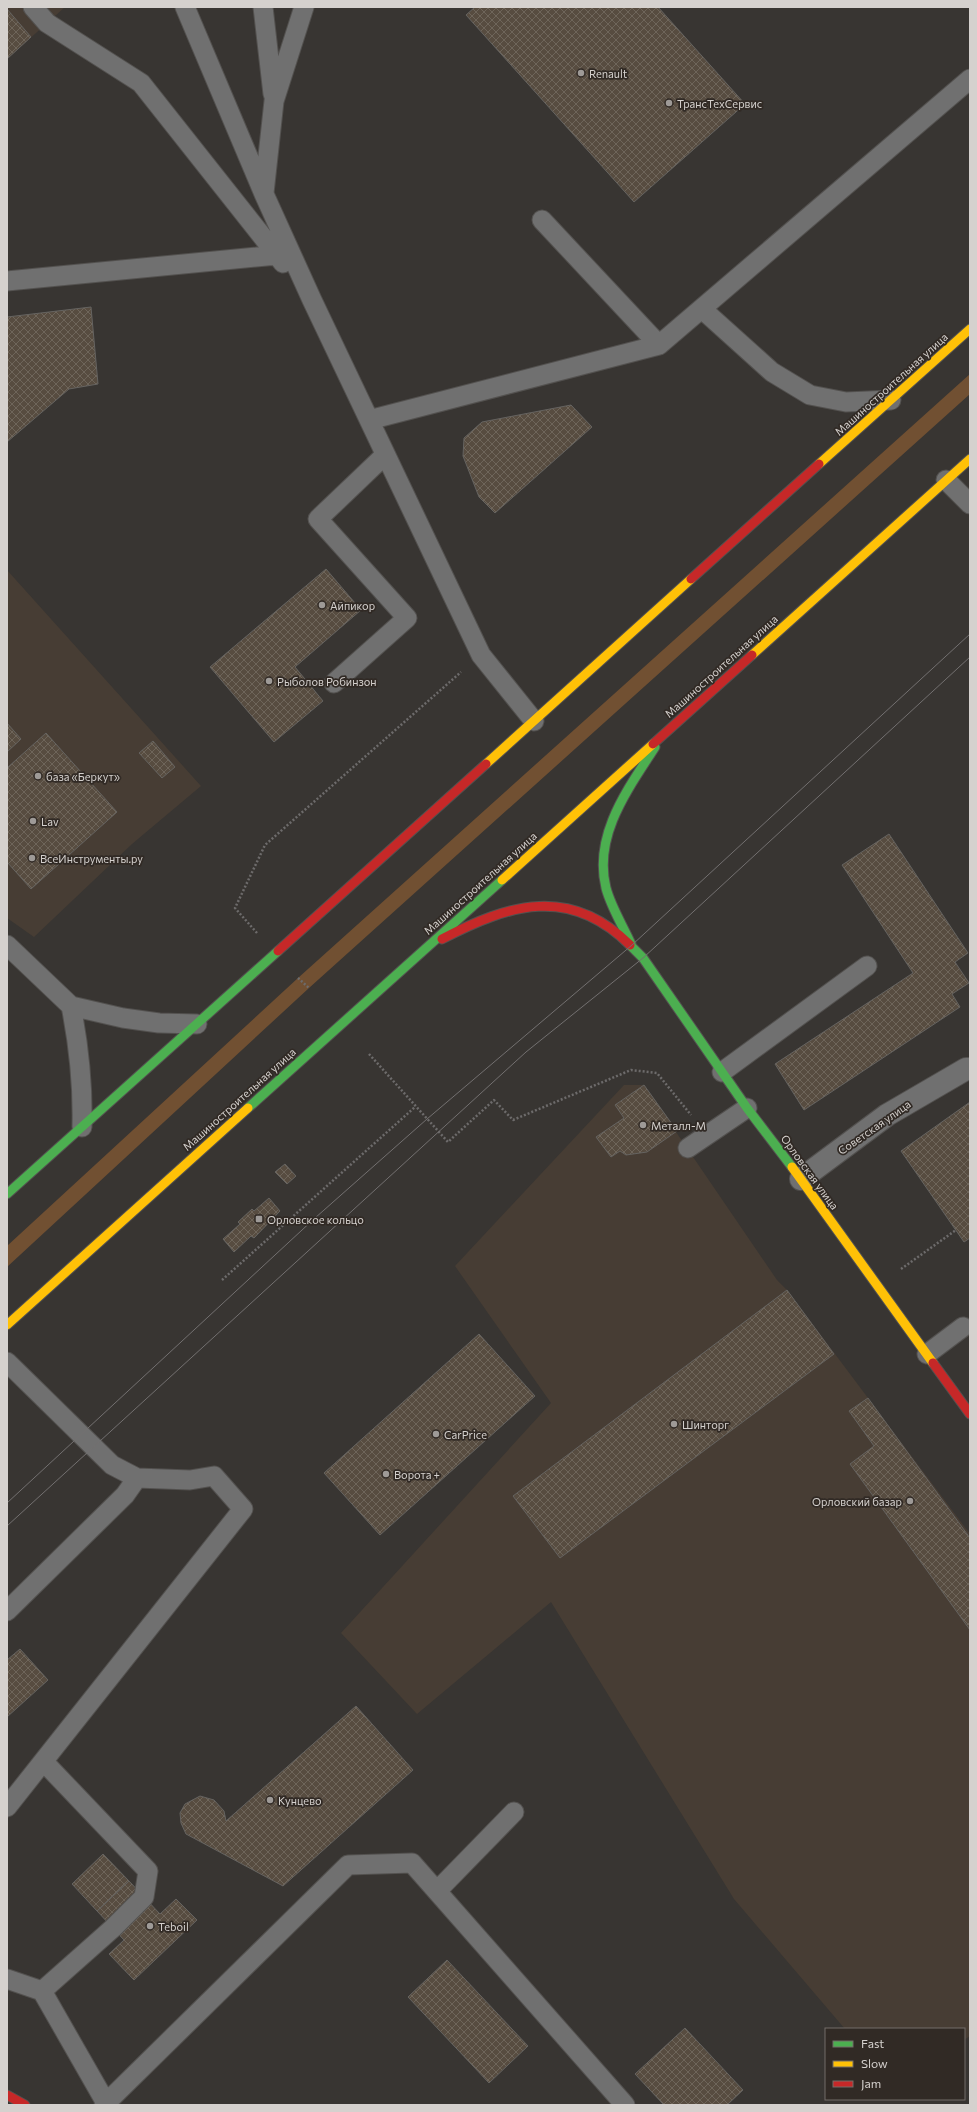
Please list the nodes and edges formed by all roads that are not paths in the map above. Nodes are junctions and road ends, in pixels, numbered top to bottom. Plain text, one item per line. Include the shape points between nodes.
1 (33, 7) edge
2 (185, 7) edge
3 (263, 7) edge
4 (304, 7) edge
5 (970, 79) edge
6 (274, 101) junction
7 (264, 194) junction
8 (542, 220) dead end
9 (277, 255) junction
10 (7, 281) edge
11 (312, 300) junction
12 (702, 309) junction
13 (970, 329) edge
14 (659, 345) junction
15 (891, 400) junction
16 (369, 420) junction
17 (386, 454) junction
18 (970, 459) edge
19 (946, 480) junction
20 (970, 504) edge
21 (334, 683) dead end
22 (534, 721) junction
23 (663, 734) junction
24 (7, 945) edge
25 (632, 945) junction
26 (423, 950) junction
27 (867, 966) dead end
28 (71, 1006) junction
29 (197, 1024) junction
30 (970, 1069) edge
31 (722, 1072) junction
32 (747, 1108) junction
33 (82, 1126) junction
34 (688, 1148) dead end
35 (801, 1179) junction
36 (7, 1194) edge
37 (7, 1325) edge
38 (963, 1327) dead end
39 (927, 1354) junction
40 (7, 1362) edge
41 (970, 1414) edge
42 (137, 1478) junction
43 (7, 1611) edge
44 (44, 1762) junction
45 (7, 1807) edge
46 (514, 1812) dead end
47 (437, 1891) junction
48 (7, 1979) edge
49 (42, 1991) junction
50 (7, 2095) edge
51 (105, 2104) edge
52 (25, 2105) edge
53 (625, 2105) edge

1 - 9 lane via 47,23 141,83
2 - 7 lane
3 - 6 lane
4 - 6 lane
5 - 12 lane
6 - 7 lane
7 - 11 lane
8 - 14 lane
9 - 10 lane
9 - 11 lane
11 - 16 lane
12 - 14 lane
12 - 15 lane via 772,372 810,395 846,402
13 - 15 main road, Машиностроительная улица
14 - 16 lane
15 - 22 main road, Машиностроительная улица
16 - 17 lane
17 - 21 lane via 318,519 407,618
17 - 22 lane via 481,655
18 - 19 main road, Машиностроительная улица
19 - 20 lane
19 - 23 main road, Машиностроительная улица
22 - 29 main road, Машиностроительная улица
23 - 25 main road via 621,799 610,825 603,857 606,887
23 - 26 main road, Машиностроительная улица
24 - 28 lane
25 - 26 main road via 591,914 565,905 528,905 494,914
25 - 31 main road, Орловская улица
26 - 37 main road, Машиностроительная улица
27 - 31 lane
28 - 29 lane via 123,1018 159,1023
28 - 33 lane via 83,1092
29 - 33 main road, Машиностроительная улица
30 - 35 street, Советская улица via 887,1115
31 - 32 main road, Орловская улица
32 - 34 lane
32 - 35 main road, Орловская улица
33 - 36 main road, Машиностроительная улица
35 - 39 main road, Орловская улица
38 - 39 lane
39 - 41 main road, Орловская улица
40 - 42 lane via 112,1464
42 - 43 lane via 125,1495
42 - 44 lane via 190,1480 214,1476 243,1509
44 - 45 lane
44 - 49 lane via 148,1871 144,1897
46 - 47 lane
47 - 51 lane via 412,1863 348,1865
47 - 53 lane
48 - 49 lane
49 - 51 lane
50 - 52 main road

